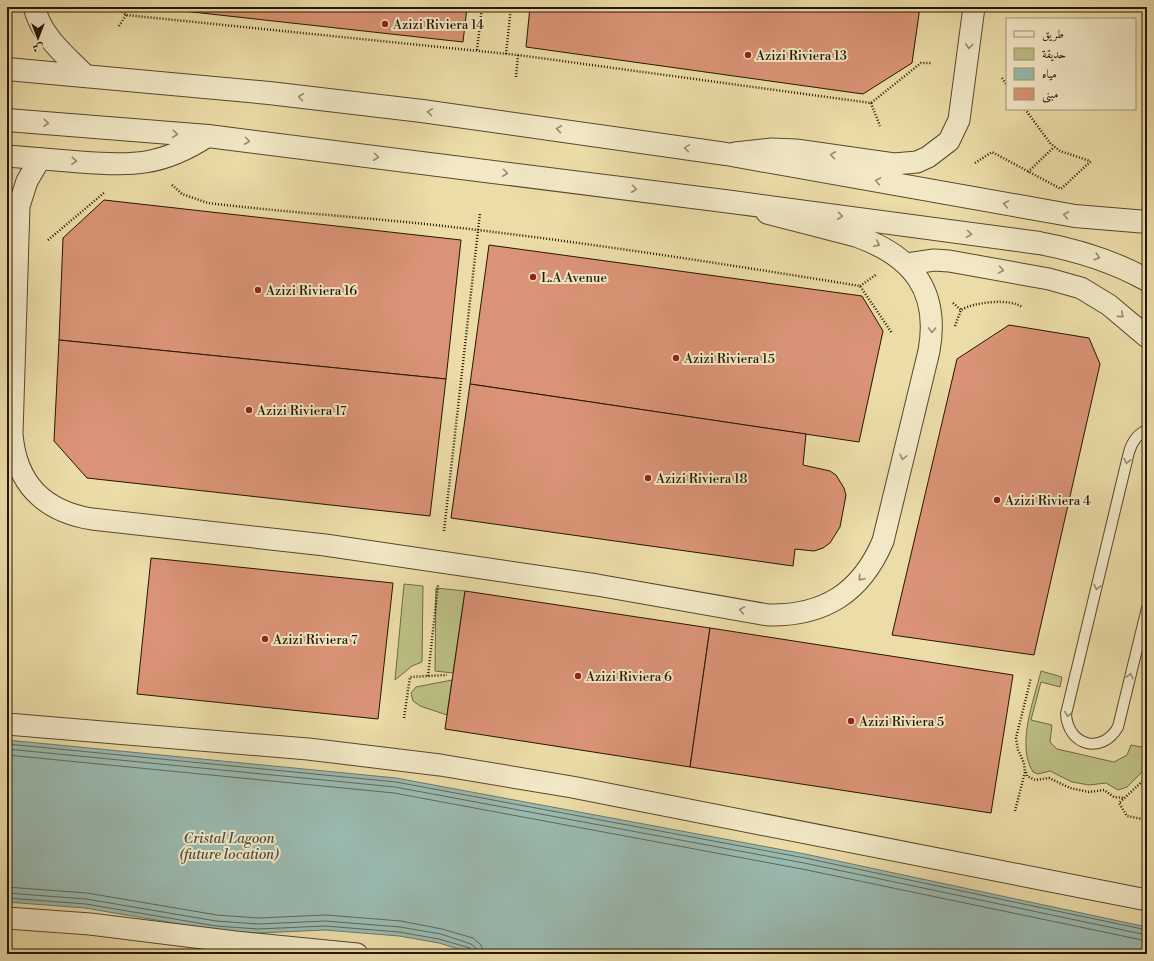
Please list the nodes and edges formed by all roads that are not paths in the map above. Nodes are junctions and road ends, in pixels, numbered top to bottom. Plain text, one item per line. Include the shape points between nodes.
1 (34, 7) edge
2 (974, 7) edge
3 (7, 69) edge
4 (85, 75) junction
5 (7, 120) edge
6 (208, 136) junction
7 (726, 154) junction
8 (7, 156) edge
9 (40, 159) junction
10 (732, 202) junction
11 (1147, 222) edge
12 (907, 264) junction
13 (1147, 280) edge
14 (1147, 337) edge
15 (1147, 430) edge
16 (1147, 608) edge
17 (7, 724) edge
18 (1147, 900) edge
19 (7, 918) edge
20 (357, 954) edge

1 - 4 street via 38,22 47,36
2 -> 7 street via 959,120 949,141 928,157 917,162 894,164 796,150 749,150
3 - 4 street
7 -> 4 street via 422,111
5 -> 6 street
9 -> 6 street via 111,165 145,163 178,153
6 -> 10 street
11 -> 7 street via 1075,216
8 - 9 street
12 -> 9 street via 925,292 932,321 932,336 883,541 868,570 858,582 836,599 801,613 768,615 597,585 325,545 92,519 60,511 47,503 25,480 13,450 12,434 19,206 26,181
10 -> 12 street via 787,220 856,236 884,248
10 -> 13 street via 1069,249 1099,258
12 -> 14 street via 934,260 949,261 1065,282 1096,296
15 -> 16 lane via 1131,443 1066,714 1070,731 1082,742 1103,742 1114,735 1118,728
17 - 18 street via 308,749 440,765 572,787
19 - 20 street via 90,924

